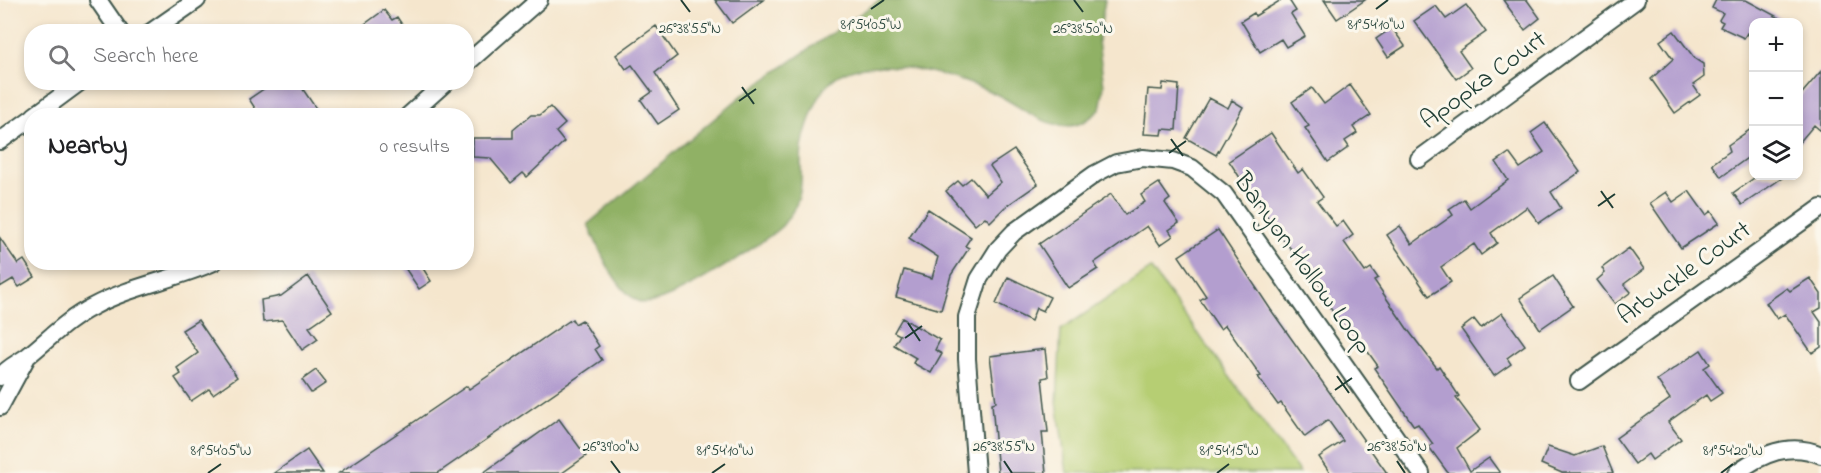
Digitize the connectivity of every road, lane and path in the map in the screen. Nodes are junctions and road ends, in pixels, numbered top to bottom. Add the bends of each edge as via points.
1 (98, 0) edge
2 (197, 0) edge
3 (539, 0) edge
4 (1636, 0) edge
5 (114, 24) edge
6 (162, 24) edge
7 (474, 57) edge
8 (69, 90) edge
9 (437, 90) edge
10 (45, 108) edge
11 (417, 108) edge
12 (24, 124) edge
13 (0, 141) edge
14 (1419, 159) dead end
15 (1821, 208) edge
16 (190, 270) edge
17 (27, 357) junction
18 (0, 377) edge
19 (1579, 381) dead end
20 (0, 407) edge
21 (1821, 455) edge
22 (976, 473) edge
23 (1421, 473) edge
24 (1736, 473) edge

1 - 5 street
2 - 6 street
3 - 7 street
4 - 14 street, Apopka Court
8 - 10 street
9 - 11 street
12 - 13 street
15 - 19 street, Arbuckle Court
16 - 17 street via 93,306
17 - 18 street via 9,366
17 - 20 street
21 - 24 street via 1807,448 1767,453
22 - 23 street, Banyon Hollow Loop via 967,359 968,317 979,279 1014,232 1095,174 1116,163 1143,158 1173,161 1192,168 1224,194

